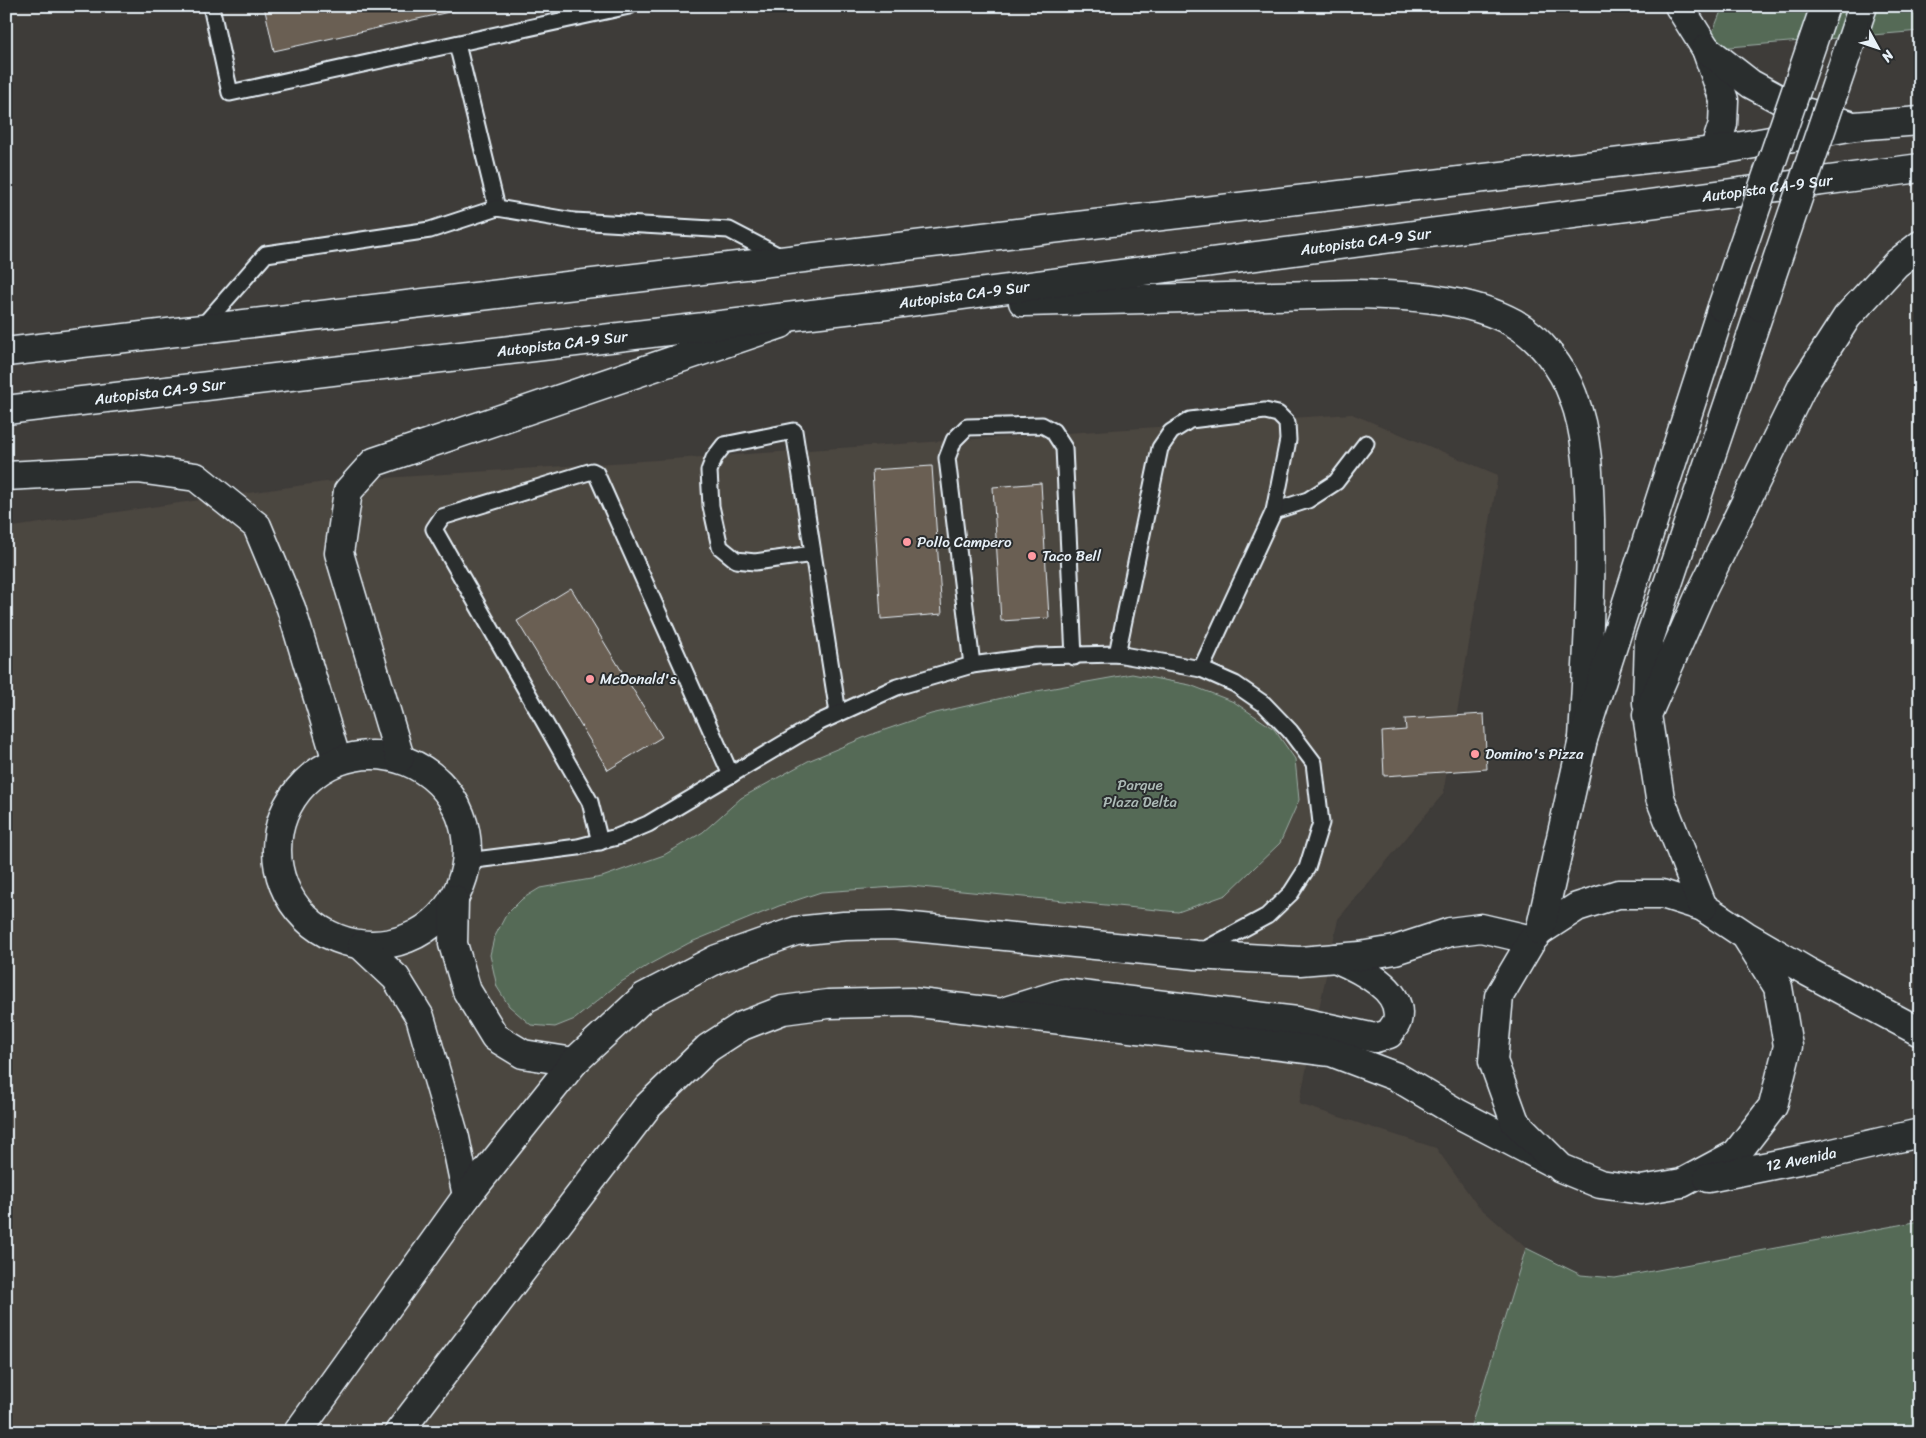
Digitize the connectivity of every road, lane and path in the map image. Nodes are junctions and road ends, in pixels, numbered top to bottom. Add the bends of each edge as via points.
1 (211, 6) edge
2 (629, 6) edge
3 (1679, 6) edge
4 (1825, 6) edge
5 (1864, 6) edge
6 (457, 44) junction
7 (1706, 49) junction
8 (1920, 121) edge
9 (1855, 126) junction
10 (1714, 151) junction
11 (1920, 168) edge
12 (497, 208) junction
13 (1920, 245) edge
14 (786, 260) junction
15 (879, 306) junction
16 (810, 314) junction
17 (200, 329) junction
18 (6, 352) edge
19 (6, 410) edge
20 (1366, 443) dead end
21 (6, 476) edge
22 (1274, 511) junction
23 (813, 554) junction
24 (1117, 654) junction
25 (1074, 657) junction
26 (972, 665) junction
27 (1201, 669) junction
28 (838, 713) junction
29 (1647, 715) junction
30 (1583, 739) junction
31 (400, 758) junction
32 (337, 761) junction
33 (731, 775) junction
34 (600, 842) junction
35 (467, 861) junction
36 (454, 899) junction
37 (1703, 907) junction
38 (1745, 935) junction
39 (1536, 936) junction
40 (362, 946) junction
41 (1196, 955) junction
42 (1335, 958) junction
43 (1000, 1013) junction
44 (1920, 1032) edge
45 (574, 1062) junction
46 (1920, 1133) edge
47 (1561, 1168) junction
48 (1682, 1183) junction
49 (467, 1196) junction
50 (350, 1359) junction
51 (298, 1432) edge
52 (317, 1432) edge
53 (400, 1432) edge

1 - 6 lane via 230,93
2 - 6 lane
3 - 7 main road
4 - 30 main road, bridge via 1725,297
5 - 29 main road, bridge via 1649,640
6 - 12 lane
7 - 9 main road via 1751,84 1801,110
7 - 10 main road via 1724,100 1723,124
8 - 9 main road
9 - 10 main road
10 - 14 main road
11 - 15 main road, Autopista CA-9 Sur
12 - 14 lane via 574,221 729,230
12 - 17 lane via 430,230 266,254
13 - 29 main road via 1896,264 1847,317 1803,385 1698,599
14 - 17 main road
15 - 16 main road, Autopista CA-9 Sur
15 - 30 main road via 1395,294 1487,312 1515,324 1539,343 1554,361 1573,394 1584,436 1592,584
16 - 19 main road, Autopista CA-9 Sur
16 - 31 main road via 374,462 348,491 339,553
17 - 18 main road
20 - 22 lane via 1336,482 1308,500
21 - 32 main road via 138,469 196,477 257,526 291,608
22 - 24 lane via 1288,440 1287,423 1278,414 1265,411 1190,420 1171,432 1160,448
22 - 27 lane
23 - 23 lane via 794,431 724,445 709,471 711,506 720,547 736,560 755,562
23 - 28 lane
24 - 25 lane
24 - 27 lane
25 - 26 lane via 1037,656
25 - 26 lane via 1064,448 1053,431 1042,424 967,427 954,440 947,458
26 - 28 lane via 897,688
27 - 41 lane via 1235,684 1264,704 1290,731 1314,763 1321,823 1306,868 1290,893 1267,916
28 - 33 lane
29 - 37 main road via 1660,798
30 - 39 main road
31 - 32 main road via 368,754
31 - 35 main road via 430,773 452,797 465,828
32 - 40 main road via 306,780 285,810 276,846 278,864 281,882 299,913 328,936
33 - 34 lane via 648,824
33 - 34 lane via 596,473 592,471 442,516 434,529 590,802
34 - 35 lane via 578,848
35 - 36 main road via 463,881
36 - 40 main road via 437,920 415,936 390,944
36 - 45 main road via 453,944 467,991 495,1037 524,1054
37 - 38 main road
37 - 39 main road via 1662,894 1618,894 1576,907
38 - 44 main road
38 - 48 main road via 1778,986 1788,1046 1773,1106 1736,1154
39 - 42 main road via 1481,928 1450,932 1395,950
39 - 47 main road via 1499,996 1493,1061 1515,1122
40 - 49 main road via 396,978 420,1017 455,1138
41 - 42 main road via 1300,961
41 - 45 main road via 893,926 844,926 796,932 717,959 644,997
42 - 43 main road via 1378,981 1397,1004 1397,1021 1389,1034 1375,1038 1297,1021 1064,993
43 - 47 main road, 12 Avenida via 1331,1052 1397,1077
43 - 53 main road, 12 Avenida via 911,1002 828,1004 783,1010 742,1026 708,1048 646,1108
45 - 49 main road
46 - 48 main road, 12 Avenida
47 - 48 main road, 12 Avenida via 1600,1184 1641,1190
49 - 50 main road
50 - 51 main road
50 - 52 main road

